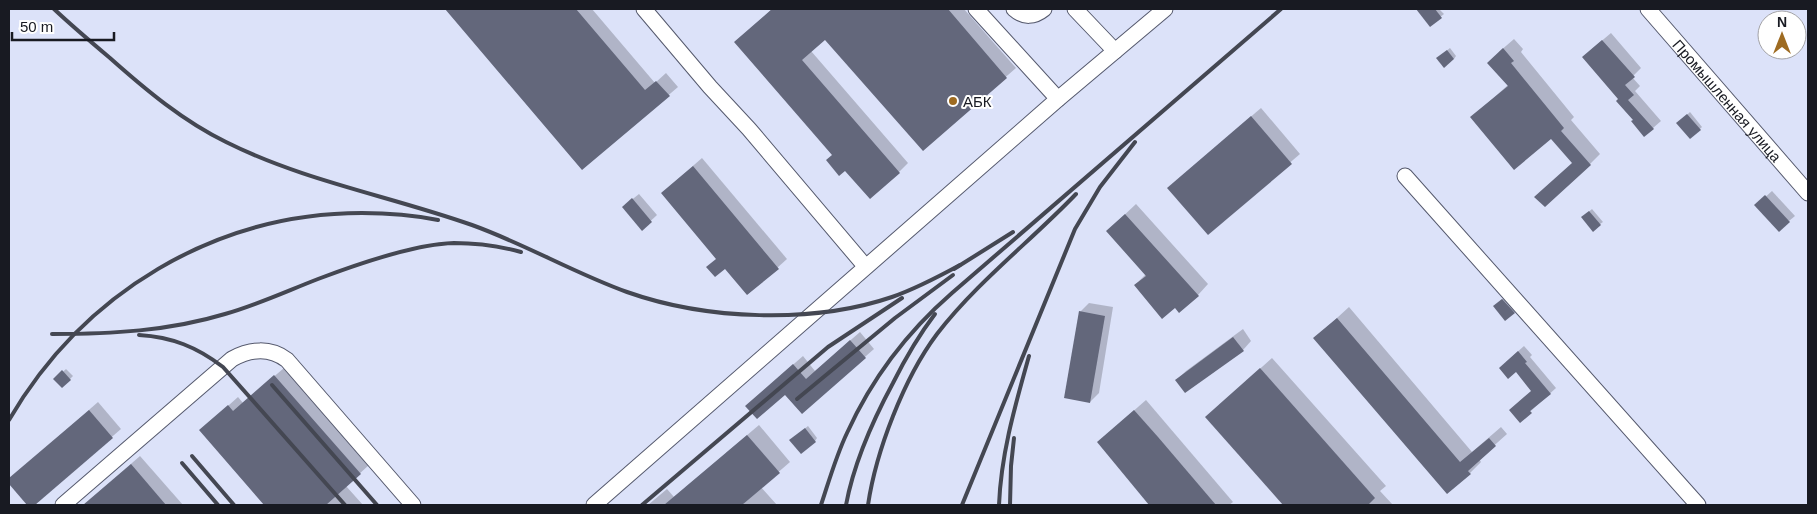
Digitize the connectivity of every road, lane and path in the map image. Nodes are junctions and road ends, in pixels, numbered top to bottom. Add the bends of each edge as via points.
1 (644, 9) edge
2 (976, 9) edge
3 (1014, 9) edge
4 (1044, 9) edge
5 (1076, 9) edge
6 (1164, 9) edge
7 (1648, 9) edge
8 (1115, 51) junction
9 (1058, 99) junction
10 (1405, 176) dead end
11 (1808, 193) edge
12 (865, 266) junction
13 (63, 505) edge
14 (413, 505) edge
15 (594, 505) edge
16 (1698, 505) edge

1 - 12 street
2 - 9 street
3 - 4 street via 1029,16
5 - 8 street
6 - 8 street
7 - 11 street, Промышленная улица
8 - 9 street
9 - 12 street
10 - 16 street
12 - 15 street
13 - 14 street via 232,359 248,352 266,351 287,360

